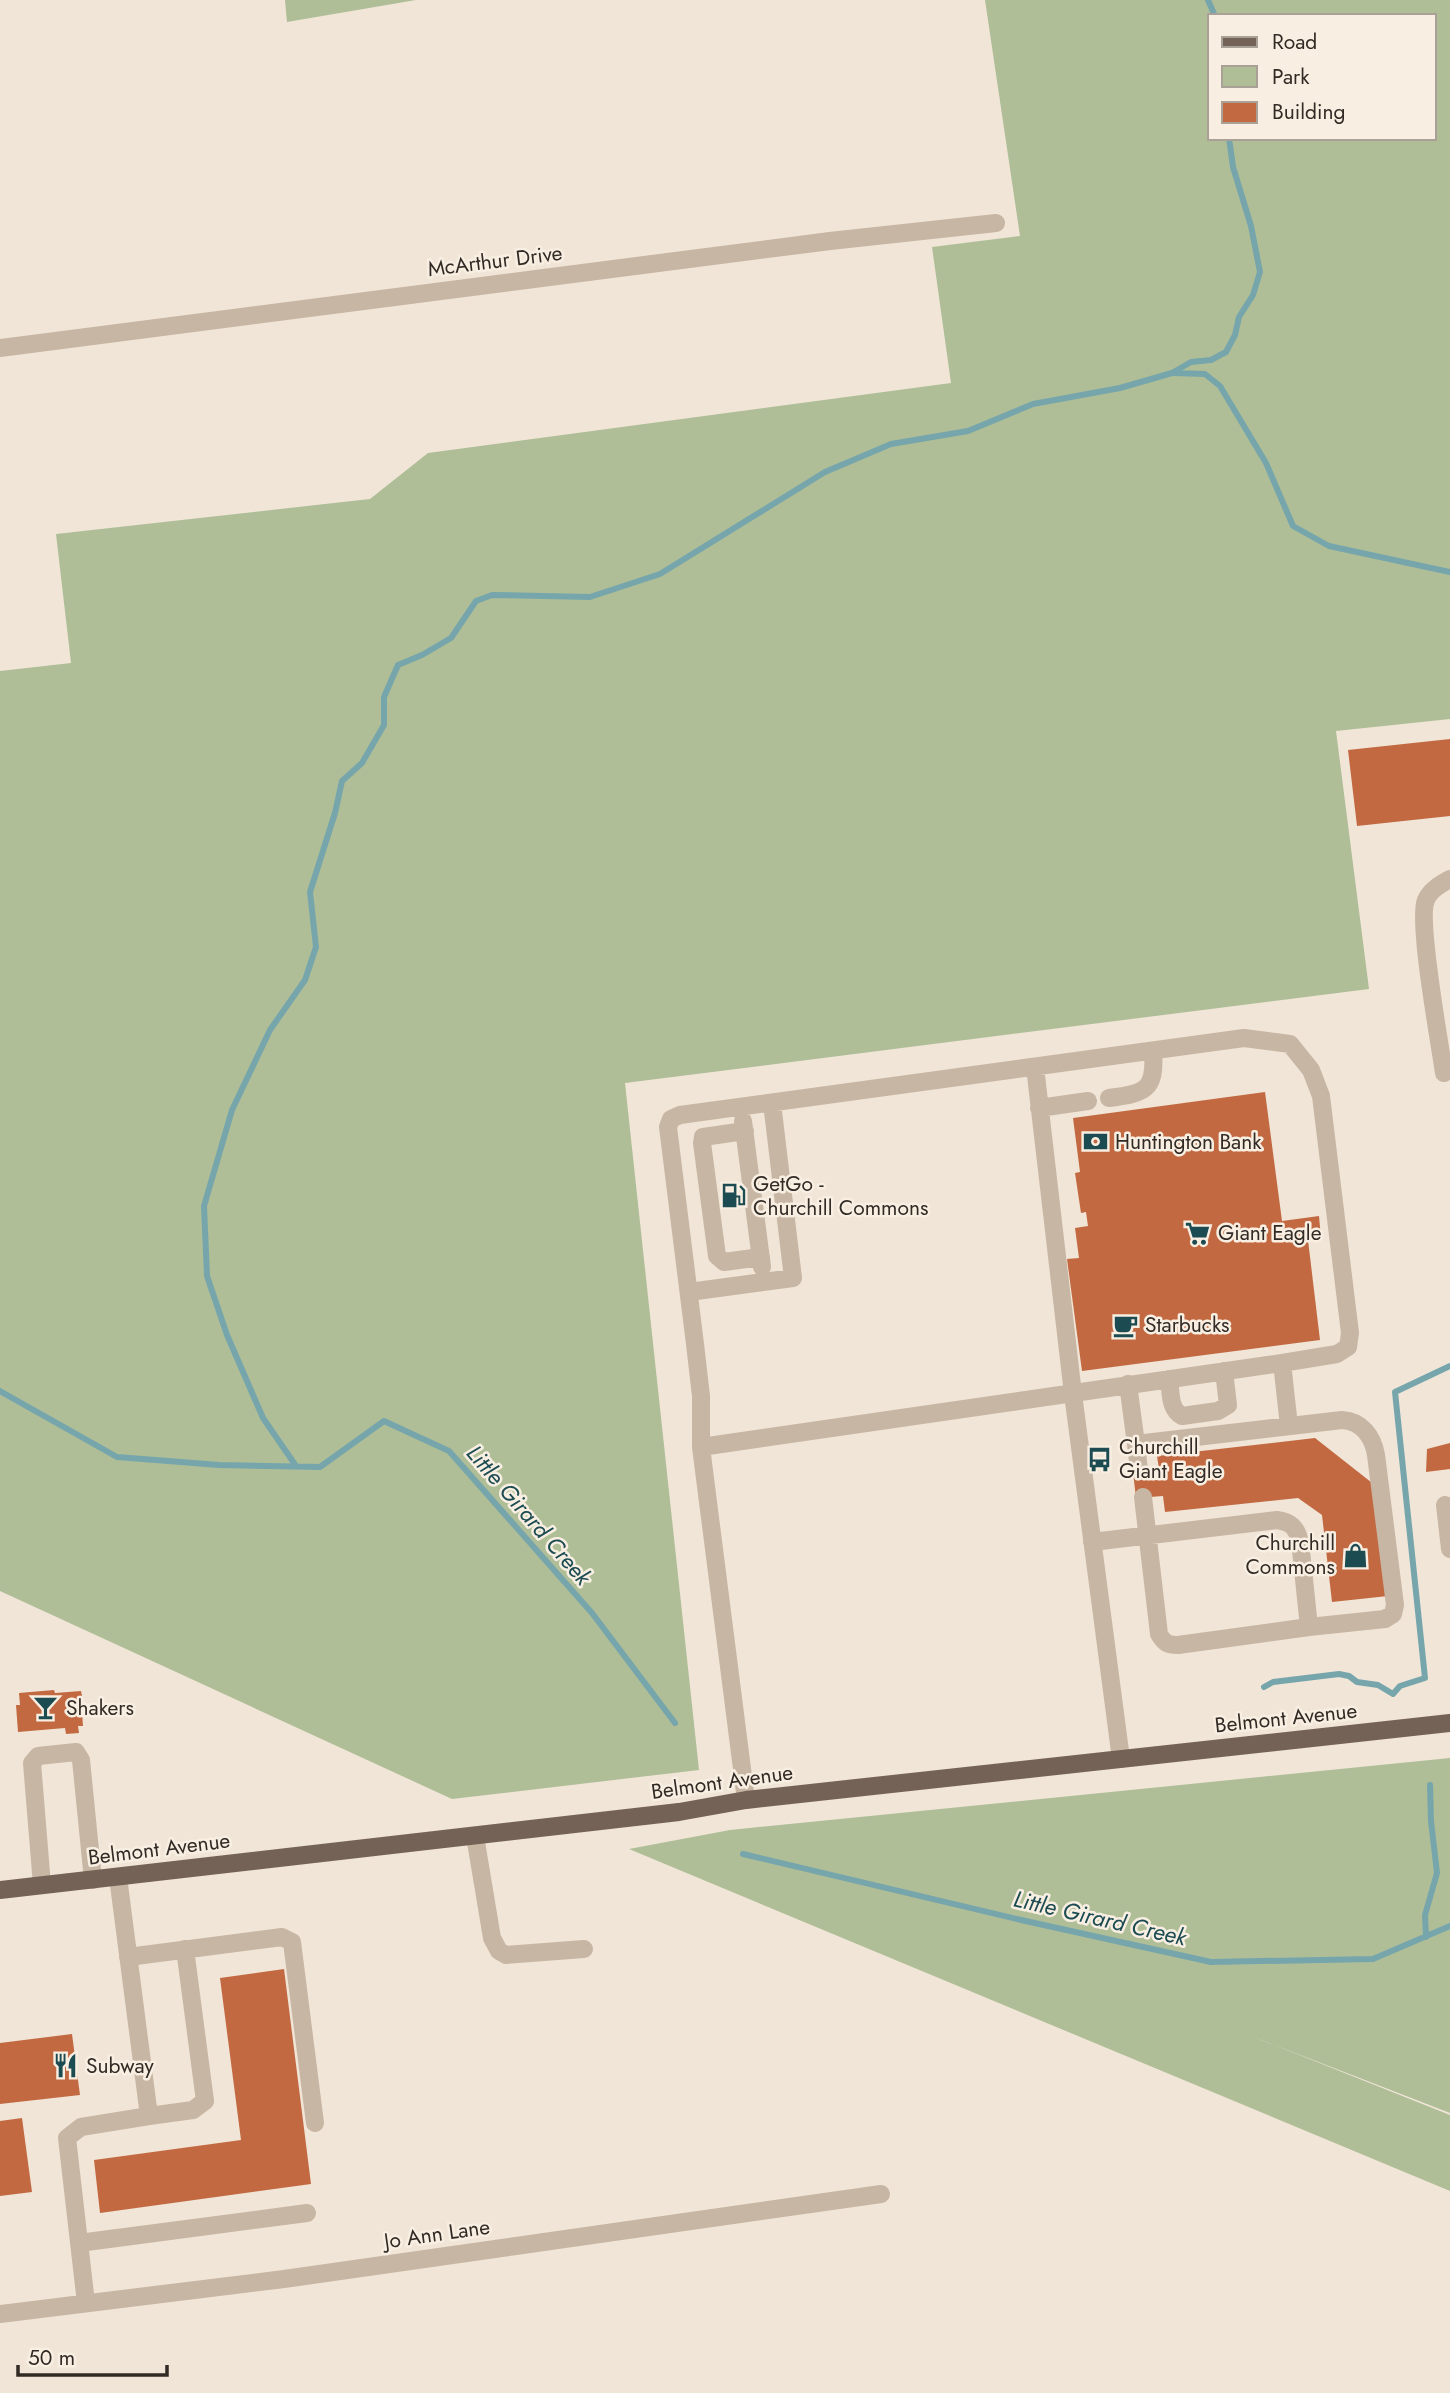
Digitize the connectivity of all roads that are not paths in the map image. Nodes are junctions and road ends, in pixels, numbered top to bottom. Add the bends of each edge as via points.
1 (996, 222) dead end
2 (0, 348) edge
3 (1450, 879) edge
4 (1153, 1051) junction
5 (1035, 1067) junction
6 (1444, 1073) dead end
7 (1109, 1098) dead end
8 (1088, 1101) dead end
9 (772, 1103) junction
10 (742, 1107) junction
11 (1040, 1108) junction
12 (745, 1131) junction
13 (780, 1163) junction
14 (749, 1168) junction
15 (706, 1174) junction
16 (675, 1179) junction
17 (786, 1216) junction
18 (756, 1220) junction
19 (713, 1226) junction
20 (681, 1231) junction
21 (761, 1257) junction
22 (763, 1282) junction
23 (690, 1292) junction
24 (1282, 1363) junction
25 (1224, 1371) junction
26 (1169, 1379) junction
27 (1128, 1384) junction
28 (1073, 1394) junction
29 (1289, 1426) junction
30 (1136, 1444) junction
31 (701, 1447) junction
32 (1139, 1471) dead end
33 (1143, 1497) dead end
34 (1445, 1505) dead end
35 (1147, 1536) junction
36 (1092, 1542) junction
37 (1450, 1549) edge
38 (1309, 1627) junction
39 (1450, 1723) edge
40 (1121, 1759) junction
41 (747, 1800) junction
42 (475, 1836) junction
43 (118, 1877) junction
44 (93, 1880) junction
45 (42, 1885) junction
46 (0, 1890) edge
47 (185, 1949) junction
48 (584, 1949) dead end
49 (128, 1957) junction
50 (149, 2116) junction
51 (315, 2123) dead end
52 (881, 2194) dead end
53 (307, 2213) dead end
54 (79, 2243) junction
55 (86, 2303) junction
56 (0, 2314) edge

1 - 2 street, McArthur Drive
3 - 6 street via 1425,901 1424,928
4 - 5 street
4 - 7 street via 1149,1085 1136,1094
4 - 24 street via 1244,1038 1290,1044 1311,1070 1321,1096 1350,1333 1348,1347 1337,1354
5 - 9 street
5 - 11 street
8 - 11 street
9 - 10 street
9 - 13 street
10 - 12 street
10 - 16 street via 671,1119 668,1127
11 - 28 street
12 - 14 street
12 - 15 street via 703,1138
13 - 14 street
13 - 17 street
14 - 18 street
15 - 16 street
15 - 19 street
16 - 20 street
17 - 18 street
17 - 22 street via 793,1278
18 - 21 street
19 - 20 street
19 - 21 street via 720,1261
20 - 23 street
21 - 22 street
22 - 23 street
23 - 31 street via 701,1396
24 - 25 street
24 - 29 street
25 - 26 street
25 - 26 street via 1227,1405 1218,1411 1177,1414
26 - 27 street
27 - 28 street
27 - 30 street
28 - 31 street
28 - 36 street
29 - 30 street
29 - 38 street via 1350,1420 1369,1435 1376,1455 1395,1605 1393,1614 1385,1619
30 - 32 street
31 - 41 street
33 - 35 street
34 - 37 street
35 - 36 street
35 - 38 street via 1277,1520 1293,1525 1300,1541
35 - 38 street via 1159,1634 1164,1642 1178,1645
36 - 40 street
39 - 40 main road, Belmont Avenue
40 - 41 main road, Belmont Avenue
41 - 42 main road, Belmont Avenue
42 - 43 main road, Belmont Avenue
42 - 48 street via 492,1938 499,1951 506,1955
43 - 44 main road, Belmont Avenue
43 - 49 street
44 - 45 main road, Belmont Avenue
44 - 45 street via 81,1760 76,1752 38,1756 32,1763
45 - 46 main road, Belmont Avenue
47 - 49 street
47 - 50 street via 205,2101 193,2110
47 - 51 street via 282,1937 292,1942
49 - 50 street
50 - 54 street via 81,2127 67,2138
52 - 55 street, Jo Ann Lane
53 - 54 street
54 - 55 street
55 - 56 street, Jo Ann Lane

